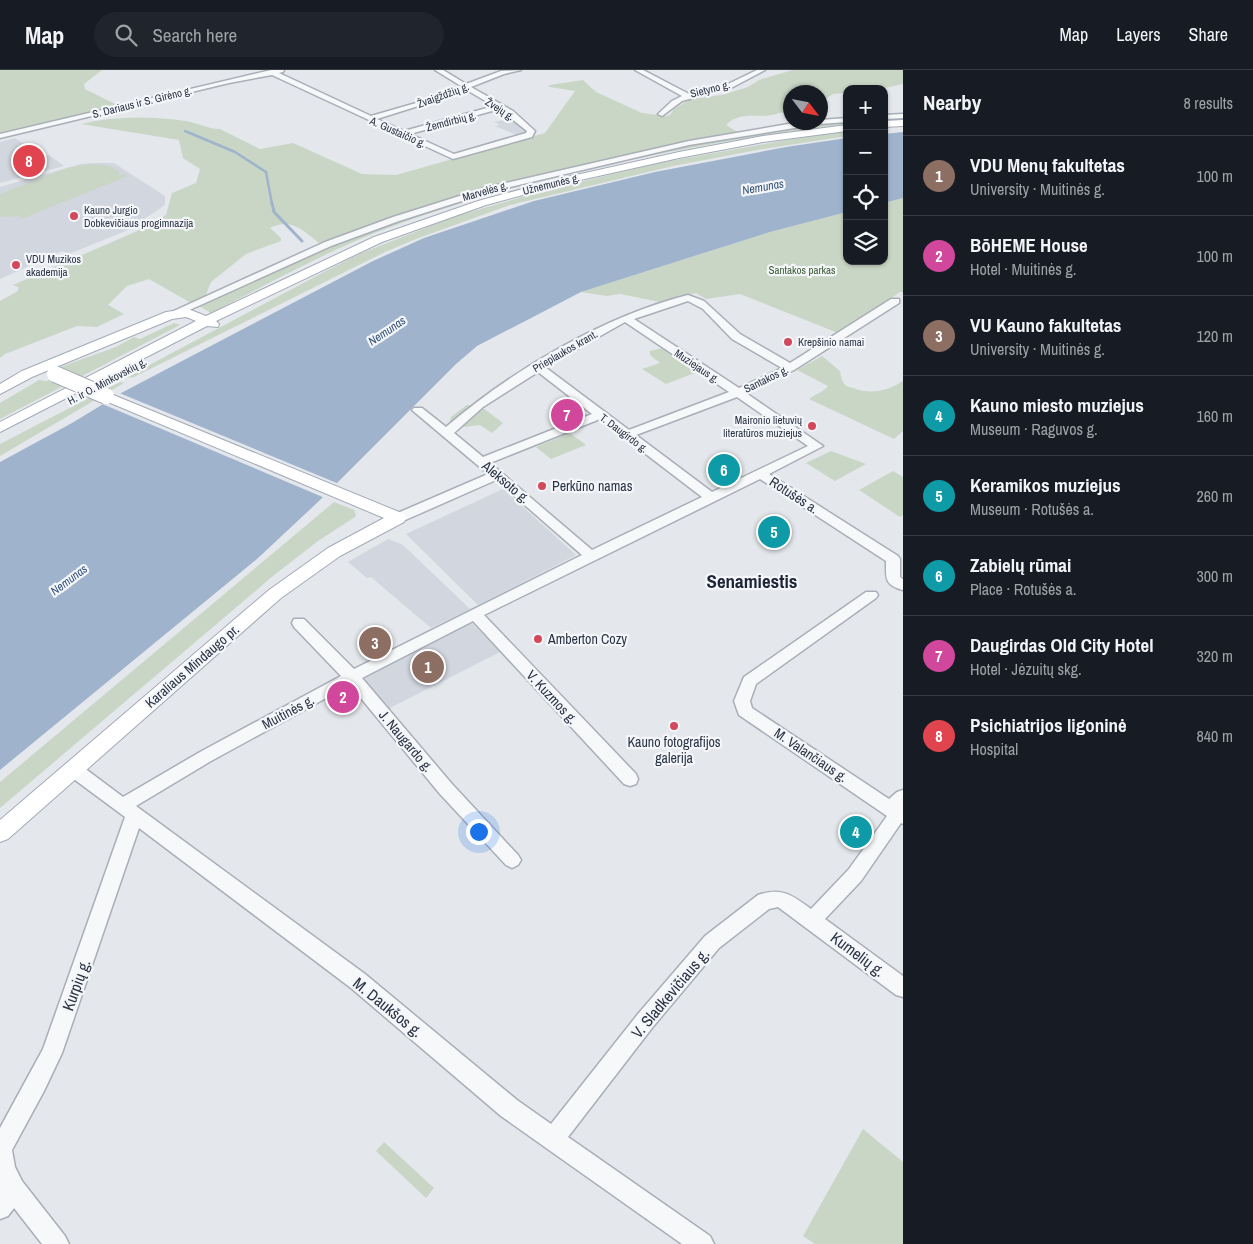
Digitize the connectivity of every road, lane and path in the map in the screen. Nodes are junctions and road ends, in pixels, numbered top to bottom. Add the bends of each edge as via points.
1 (286, 70) edge
2 (438, 70) edge
3 (518, 70) edge
4 (638, 70) edge
5 (762, 70) edge
6 (258, 72) edge
7 (271, 72) junction
8 (465, 88) junction
9 (686, 95) junction
10 (499, 107) junction
11 (662, 114) dead end
12 (903, 116) edge
13 (888, 117) edge
14 (369, 119) junction
15 (843, 120) edge
16 (828, 121) edge
17 (903, 123) edge
18 (888, 124) edge
19 (783, 128) edge
20 (843, 129) edge
21 (402, 134) junction
22 (529, 135) joint
23 (0, 136) edge
24 (895, 301) dead end
25 (188, 313) junction
26 (170, 315) junction
27 (626, 318) junction
28 (210, 323) junction
29 (184, 332) junction
30 (538, 367) junction
31 (40, 368) junction
32 (790, 368) junction
33 (0, 390) edge
34 (738, 393) junction
35 (418, 410) dead end
36 (600, 415) junction
37 (0, 428) edge
38 (446, 434) junction
39 (626, 435) junction
40 (0, 437) edge
41 (482, 462) junction
42 (761, 474) junction
43 (497, 475) junction
44 (712, 498) junction
45 (398, 518) junction
46 (591, 556) junction
47 (898, 582) edge
48 (870, 596) dead end
49 (475, 614) junction
50 (299, 623) dead end
51 (352, 677) junction
52 (73, 769) junction
53 (630, 779) dead end
54 (903, 796) edge
55 (127, 811) junction
56 (897, 813) edge
57 (0, 833) edge
58 (512, 860) dead end
59 (812, 920) junction
60 (903, 988) edge
61 (553, 1139) junction
62 (0, 1146) edge
63 (14, 1189) junction
64 (0, 1208) edge
65 (57, 1244) edge
66 (702, 1244) edge

1 - 7 street, S. Dariaus ir S. Girėno g.
2 - 8 street, Žvejų g.
3 - 8 street, Žvaigždžių g. via 498,74
4 - 9 street
5 - 9 street, Sietyno g. via 726,87
6 - 7 street, S. Dariaus ir S. Girėno g.
6 - 23 street, S. Dariaus ir S. Girėno g.
7 - 14 street, A. Gustaičio g.
8 - 10 street, Žvejų g.
8 - 14 street, Žvaigždžių g.
9 - 11 street, Sietyno g.
10 - 21 street, Žemdirbių g.
10 - 22 street, Žvejų g. via 531,131
12 - 13 street
14 - 21 street, A. Gustaičio g.
15 - 16 street, Marvelės g.
17 - 18 main road
19 - 26 street, Marvelės g. via 690,143 490,189 328,244
20 - 28 main road, Užnemunės g. via 696,152 502,196 426,220 369,243 237,305
21 - 22 street, A. Gustaičio g. via 453,157
24 - 32 street, Santakos g.
25 - 26 main road
25 - 28 main road
25 - 29 main road via 191,322
26 - 31 main road
27 - 30 street, Prieplaukos krant.
27 - 32 street, Prieplaukos krant. via 688,298 698,300 730,332
27 - 34 street, Muziejaus g.
28 - 29 main road, H. ir O. Minkovskių g.
28 - 40 main road, H. ir O. Minkovskių g.
29 - 37 main road, H. ir O. Minkovskių g.
30 - 36 street, T. Daugirdo g.
30 - 38 street, Prieplaukos krant. via 480,405
31 - 33 main road
31 - 45 main road, bridge
32 - 34 street, Santakos g.
34 - 39 street, Santakos g.
34 - 42 street, Muziejaus g. via 817,446
35 - 38 street, Aleksoto g.
36 - 39 street, T. Daugirdo g.
36 - 41 street
38 - 41 street, Aleksoto g.
39 - 44 street, T. Daugirdo g.
41 - 43 street, Aleksoto g.
42 - 44 street, Rotušės a.
42 - 47 street, Rotušės a. via 893,559
43 - 45 street, Karaliaus Mindaugo pr.
43 - 46 street, Aleksoto g.
44 - 46 street, Rotušės a.
45 - 52 main road, Karaliaus Mindaugo pr. via 367,532 309,567
46 - 49 street, Muitinės g.
48 - 56 street, M. Valančiaus g. via 748,681 742,701 745,711
49 - 51 street, Muitinės g.
49 - 53 street, V. Kuzmos g.
50 - 51 street, J. Naugardo g.
51 - 55 street, Muitinės g. via 256,729
51 - 58 street, J. Naugardo g. via 446,789
52 - 55 street, M. Daukšos g.
52 - 57 main road, Karaliaus Mindaugo pr.
54 - 56 street
55 - 61 street, M. Daukšos g. via 358,982 509,1108
55 - 62 street, Kurpių g. via 52,1053
56 - 59 street via 855,876
59 - 60 street, Kumelių g.
59 - 61 street, V. Sladkevičiaus g. via 780,899 773,898 728,928 712,942 645,1021
61 - 66 street, M. Daukšos g.
62 - 63 street via 4,1169
63 - 64 street
63 - 65 street

